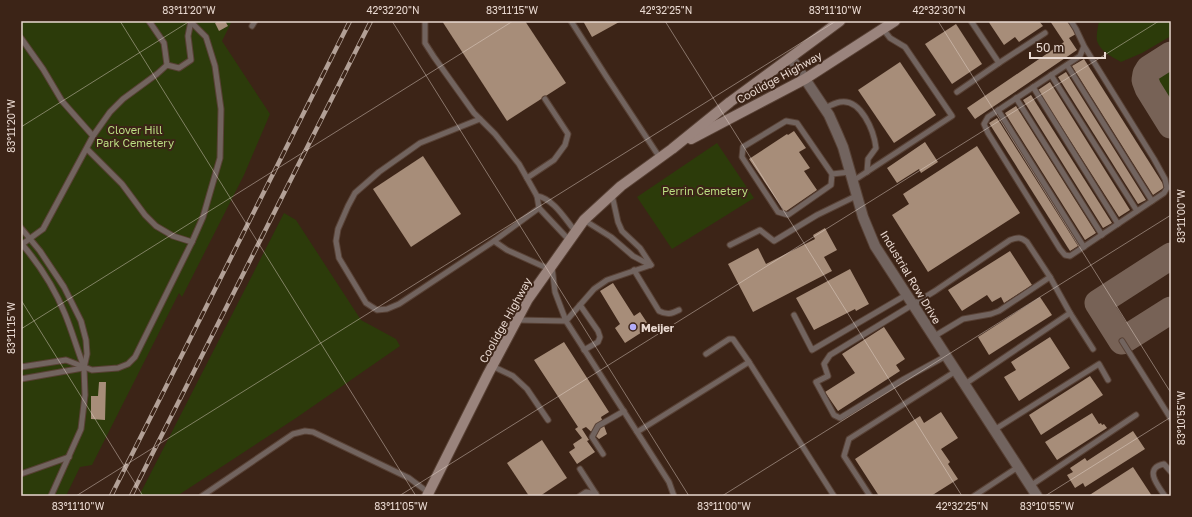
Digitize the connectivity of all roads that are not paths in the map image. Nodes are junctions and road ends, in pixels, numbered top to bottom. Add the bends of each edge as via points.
1 (149, 21) edge
2 (425, 21) edge
3 (571, 21) edge
4 (840, 21) edge
5 (895, 21) edge
6 (971, 21) edge
7 (1071, 21) edge
8 (191, 22) edge
9 (883, 29) junction
10 (1045, 33) dead end
11 (21, 38) edge
12 (1084, 46) junction
13 (791, 58) junction
14 (1000, 63) junction
15 (167, 65) junction
16 (1067, 65) junction
17 (1051, 75) junction
18 (805, 79) junction
19 (1032, 87) junction
20 (957, 92) dead end
21 (1016, 98) junction
22 (545, 99) dead end
23 (825, 108) junction
24 (998, 110) junction
25 (480, 119) junction
26 (93, 136) junction
27 (87, 149) junction
28 (672, 149) junction
29 (660, 158) junction
30 (867, 172) junction
31 (832, 174) junction
32 (852, 176) junction
33 (527, 178) junction
34 (612, 193) junction
35 (537, 196) junction
36 (856, 196) junction
37 (1152, 201) junction
38 (539, 208) junction
39 (1137, 211) junction
40 (584, 220) junction
41 (1118, 224) junction
42 (21, 228) edge
43 (575, 231) junction
44 (1102, 235) junction
45 (30, 239) junction
46 (569, 240) junction
47 (494, 241) junction
48 (192, 242) junction
49 (21, 244) edge
50 (730, 245) dead end
51 (1084, 247) junction
52 (651, 265) junction
53 (550, 267) junction
54 (634, 270) junction
55 (1050, 277) junction
56 (906, 295) junction
57 (912, 304) junction
58 (580, 305) junction
59 (679, 310) dead end
60 (1070, 313) junction
61 (794, 315) dead end
62 (517, 320) junction
63 (566, 321) junction
64 (933, 337) junction
65 (1122, 341) dead end
66 (1093, 349) dead end
67 (584, 350) junction
68 (706, 354) dead end
69 (946, 356) junction
70 (749, 362) junction
71 (492, 366) junction
72 (21, 367) edge
73 (84, 368) junction
74 (956, 371) junction
75 (21, 378) edge
76 (1108, 380) dead end
77 (965, 384) junction
78 (624, 411) junction
79 (1136, 415) dead end
80 (1171, 419) edge
81 (548, 420) dead end
82 (994, 430) junction
83 (637, 432) junction
84 (603, 454) dead end
85 (70, 457) junction
86 (1018, 467) junction
87 (580, 469) dead end
88 (1171, 472) edge
89 (21, 474) edge
90 (1030, 486) junction
91 (429, 495) edge
92 (51, 496) edge
93 (202, 496) edge
94 (580, 496) edge
95 (674, 496) edge
96 (834, 496) edge
97 (870, 496) edge
98 (974, 496) edge
99 (1037, 496) edge
100 (1165, 496) edge

1 - 15 lane via 164,43
2 - 25 lane via 426,43 453,85
3 - 29 lane
4 - 13 main road, Coolidge Highway
5 - 9 main road, Coolidge Highway
6 - 14 lane
7 - 12 lane
8 - 15 lane via 188,36 191,60 179,68
8 - 48 lane via 206,37 215,66 221,109 220,158 203,217
9 - 18 main road, Coolidge Highway
9 - 30 lane via 890,38 905,48 952,116
10 - 14 lane
11 - 26 lane via 62,101
12 - 16 lane via 1080,56
12 - 37 lane via 1165,178 1167,188
13 - 18 street, Industrial Row Drive
13 - 28 main road, Coolidge Highway via 730,102
14 - 20 lane
15 - 26 lane via 110,112
16 - 17 lane
16 - 37 lane
17 - 19 lane
17 - 39 lane
18 - 23 street, Industrial Row Drive
18 - 28 main road, Coolidge Highway
19 - 21 lane
19 - 41 lane
21 - 24 lane
21 - 44 lane
22 - 33 lane via 568,134 565,145 554,160
23 - 30 lane via 840,102 851,103 863,115 875,139 876,148 868,159
23 - 32 street, Industrial Row Drive
24 - 51 lane
24 - 51 lane via 988,117 984,124 988,133 1060,249 1065,255 1070,256
25 - 33 lane via 505,146
25 - 47 lane via 420,143 379,172 355,193 338,229 336,241 339,258 366,303 376,310 387,310 399,304
26 - 27 lane
27 - 45 lane via 49,221
27 - 48 lane via 122,184 156,226 173,236
28 - 29 main road, Coolidge Highway
29 - 34 main road, Coolidge Highway
30 - 32 lane
31 - 31 lane via 798,123 786,121 743,147 742,157 778,212 788,215 831,185
31 - 32 lane
32 - 36 street, Industrial Row Drive
33 - 35 lane
34 - 40 main road, Coolidge Highway
34 - 52 lane via 622,231 640,248
35 - 38 lane
35 - 43 lane via 544,197 552,204
36 - 50 lane via 817,215 774,241 760,230
36 - 56 street, Industrial Row Drive via 875,246
37 - 39 lane
38 - 46 lane
38 - 47 lane
39 - 41 lane
40 - 43 main road, Coolidge Highway
40 - 52 lane via 608,235 633,256
41 - 44 lane
42 - 45 lane
43 - 46 main road, Coolidge Highway
44 - 51 lane
45 - 49 lane
45 - 73 lane via 53,269 81,321 87,354
46 - 53 main road, Coolidge Highway
47 - 53 lane via 507,250
48 - 73 lane via 135,357 128,364 118,368
49 - 73 lane via 60,302
52 - 54 lane
53 - 62 main road, Coolidge Highway
53 - 63 lane via 555,292
54 - 58 lane via 607,280 594,289
54 - 59 lane via 659,311 671,314
55 - 57 lane via 1028,242 1018,238 1007,242
55 - 60 lane
55 - 64 lane via 999,311 963,319
56 - 57 street, Industrial Row Drive
56 - 61 lane via 812,350
57 - 64 street, Industrial Row Drive
57 - 69 lane via 830,355 824,364 828,376 816,382 834,415 840,418
58 - 63 lane
58 - 67 lane via 600,337 598,342
60 - 66 lane
60 - 77 lane
62 - 63 lane
62 - 71 main road, Coolidge Highway
63 - 67 lane
64 - 69 street, Industrial Row Drive
65 - 80 lane
67 - 78 lane
68 - 70 lane via 733,339
69 - 74 street, Industrial Row Drive
70 - 83 lane
70 - 96 lane
71 - 81 lane via 513,376 527,388
71 - 91 main road, Coolidge Highway
72 - 73 lane via 66,360
73 - 75 lane
73 - 85 lane via 85,395 81,429
74 - 77 street, Industrial Row Drive
74 - 97 lane via 849,439 844,456
76 - 82 lane via 1099,364
77 - 82 street, Industrial Row Drive
78 - 83 lane
78 - 84 lane via 598,426 592,436
79 - 90 lane
82 - 86 street, Industrial Row Drive
83 - 95 lane via 669,482
85 - 89 lane
85 - 92 lane
86 - 90 street, Industrial Row Drive
86 - 98 lane
87 - 94 lane via 596,494 586,492
88 - 100 lane via 1164,464 1155,468 1153,473
90 - 99 street, Industrial Row Drive
91 - 93 lane via 408,478 313,432 304,432 293,434

